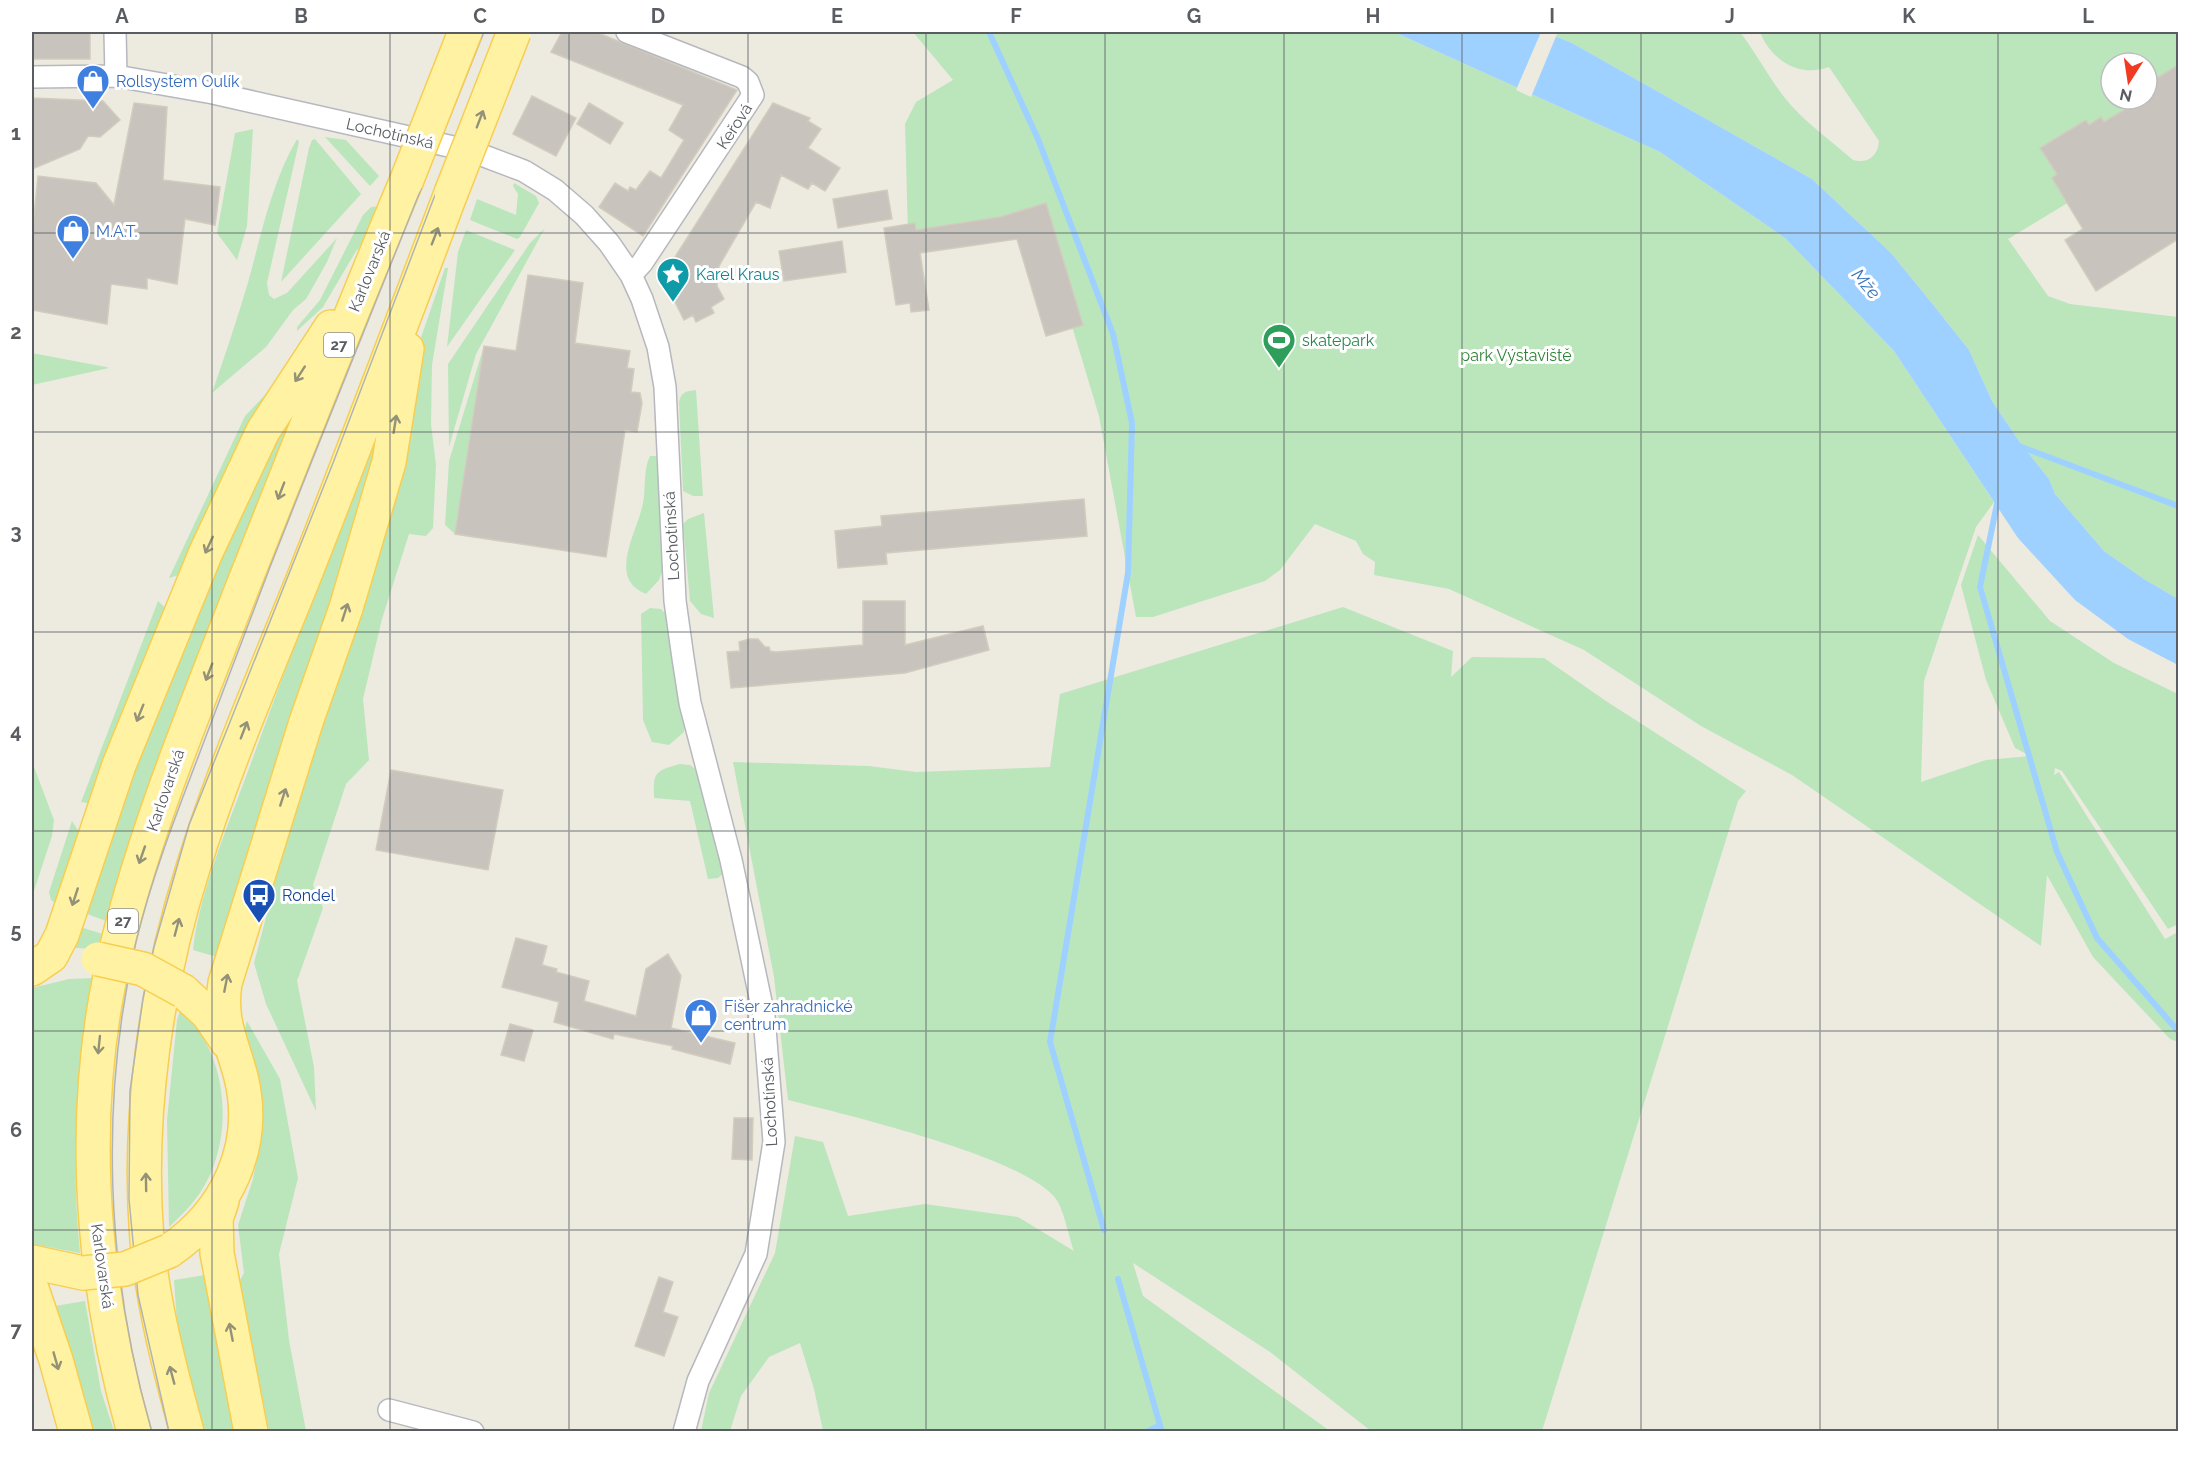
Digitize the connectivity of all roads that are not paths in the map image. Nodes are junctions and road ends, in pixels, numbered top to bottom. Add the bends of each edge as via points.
1 (115, 32) edge
2 (465, 32) edge
3 (514, 32) edge
4 (627, 32) edge
5 (116, 76) junction
6 (32, 77) edge
7 (376, 253) junction
8 (631, 275) junction
9 (418, 279) junction
10 (32, 969) edge
11 (236, 1060) junction
12 (224, 1197) junction
13 (32, 1263) edge
14 (32, 1289) edge
15 (389, 1410) dead end
16 (76, 1431) edge
17 (134, 1431) edge
18 (187, 1431) edge
19 (251, 1431) edge
20 (473, 1431) edge
21 (684, 1431) edge

1 - 5 street
2 - 7 main road, Karlovarská / 27, bridge
9 -> 3 main road, bridge
4 - 8 street, Keřová via 742,77 753,95
5 - 6 street, Lochotínská
5 - 8 street, Lochotínská via 213,93 471,151 500,161 555,190 584,215
7 -> 10 main road via 263,432 206,552 119,765 63,935 51,956
7 -> 17 main road, Karlovarská / 27 via 179,751 139,864 118,940 102,1019 94,1090 93,1174 98,1247 120,1381
8 - 21 street, Lochotínská via 658,347 682,658 764,1016 774,1142 756,1254 698,1381
11 -> 9 main road via 223,1015 225,983 389,462
18 -> 9 main road via 169,1366 147,1242 148,1108 155,1034 171,949 193,867 230,766
10 - 11 main road, bridge via 57,962 98,959 143,969 183,991 216,1023
11 - 12 main road via 246,1103 245,1134 238,1165
12 - 13 main road, bridge via 201,1227 169,1251 125,1269 83,1273
19 -> 12 main road via 217,1253 216,1219
14 -> 16 main road
15 - 20 street

